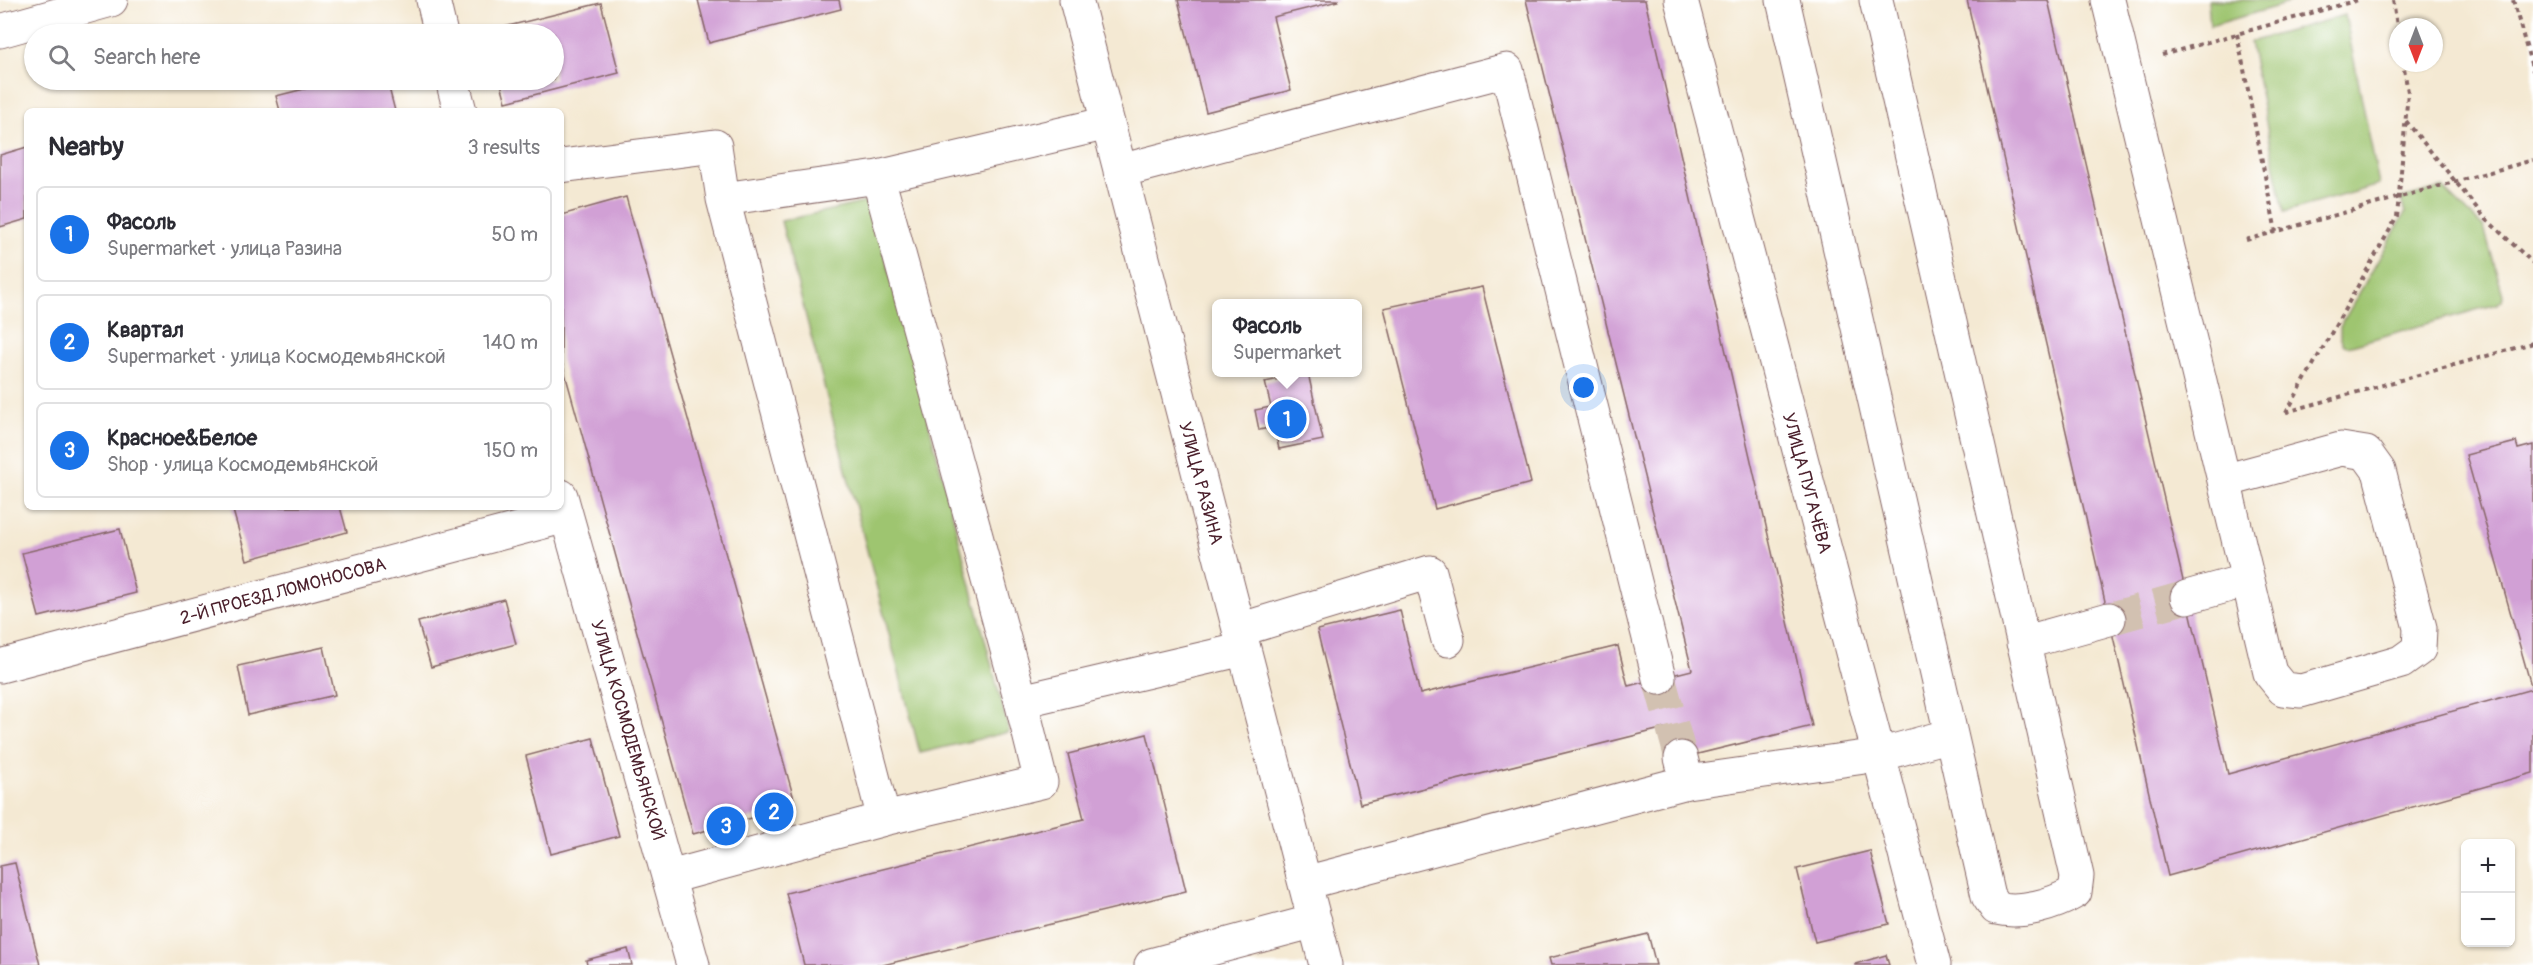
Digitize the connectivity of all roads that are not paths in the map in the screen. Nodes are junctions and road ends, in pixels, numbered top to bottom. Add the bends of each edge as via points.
1 (111, 0) edge
2 (433, 0) edge
3 (1076, 0) edge
4 (1681, 0) edge
5 (1783, 0) edge
6 (1876, 0) edge
7 (2108, 0) edge
8 (24, 24) edge
9 (25, 24) edge
10 (439, 24) edge
11 (0, 31) edge
12 (455, 90) edge
13 (459, 108) edge
14 (1108, 123) junction
15 (564, 166) edge
16 (1120, 171) junction
17 (879, 177) junction
18 (723, 199) junction
19 (2224, 481) junction
20 (564, 506) edge
21 (550, 510) edge
22 (2248, 580) junction
23 (2187, 597) tunnel mouth
24 (2109, 619) tunnel mouth
25 (1242, 639) junction
26 (1448, 640) dead end
27 (2023, 643) junction
28 (0, 666) edge
29 (1659, 678) tunnel mouth
30 (1021, 701) junction
31 (1951, 735) junction
32 (1879, 755) junction
33 (884, 819) junction
34 (670, 877) junction
35 (1305, 883) junction
36 (1315, 921) junction
37 (693, 965) edge
38 (1151, 965) edge
39 (1326, 965) edge
40 (1934, 965) edge

1 - 9 street
2 - 10 street
3 - 14 street, УЛИЦА РАЗИНА
4 - 32 street, УЛИЦА ПУГАЧЁВА
5 - 31 street
6 - 27 street
7 - 19 street
8 - 11 street
12 - 13 street
14 - 16 street, УЛИЦА РАЗИНА
14 - 17 street
15 - 18 street via 715,146
16 - 25 street, УЛИЦА РАЗИНА
16 - 29 street via 1507,70
17 - 18 street
17 - 30 street
18 - 33 street
19 - 22 street
19 - 22 street via 2341,449 2366,453 2379,471 2420,628 2419,649 2401,662 2301,691 2283,688 2271,673
20 - 34 street, УЛИЦА КОСМОДЕМЬЯНСКОЙ
21 - 28 street, 2-Й ПРОЕЗД ЛОМОНОСОВА
22 - 23 street
24 - 27 street
25 - 26 street via 1430,572
25 - 30 street
25 - 35 street, УЛИЦА РАЗИНА
27 - 31 street via 2077,876 2075,892 2061,900 2011,912 1996,908 1988,896
30 - 33 street via 1041,782
31 - 32 street
32 - 35 street via 1684,770
32 - 40 street, УЛИЦА ПУГАЧЁВА
33 - 34 street
34 - 37 street, УЛИЦА КОСМОДЕМЬЯНСКОЙ
35 - 36 street, УЛИЦА РАЗИНА
36 - 38 street
36 - 39 street, УЛИЦА РАЗИНА

